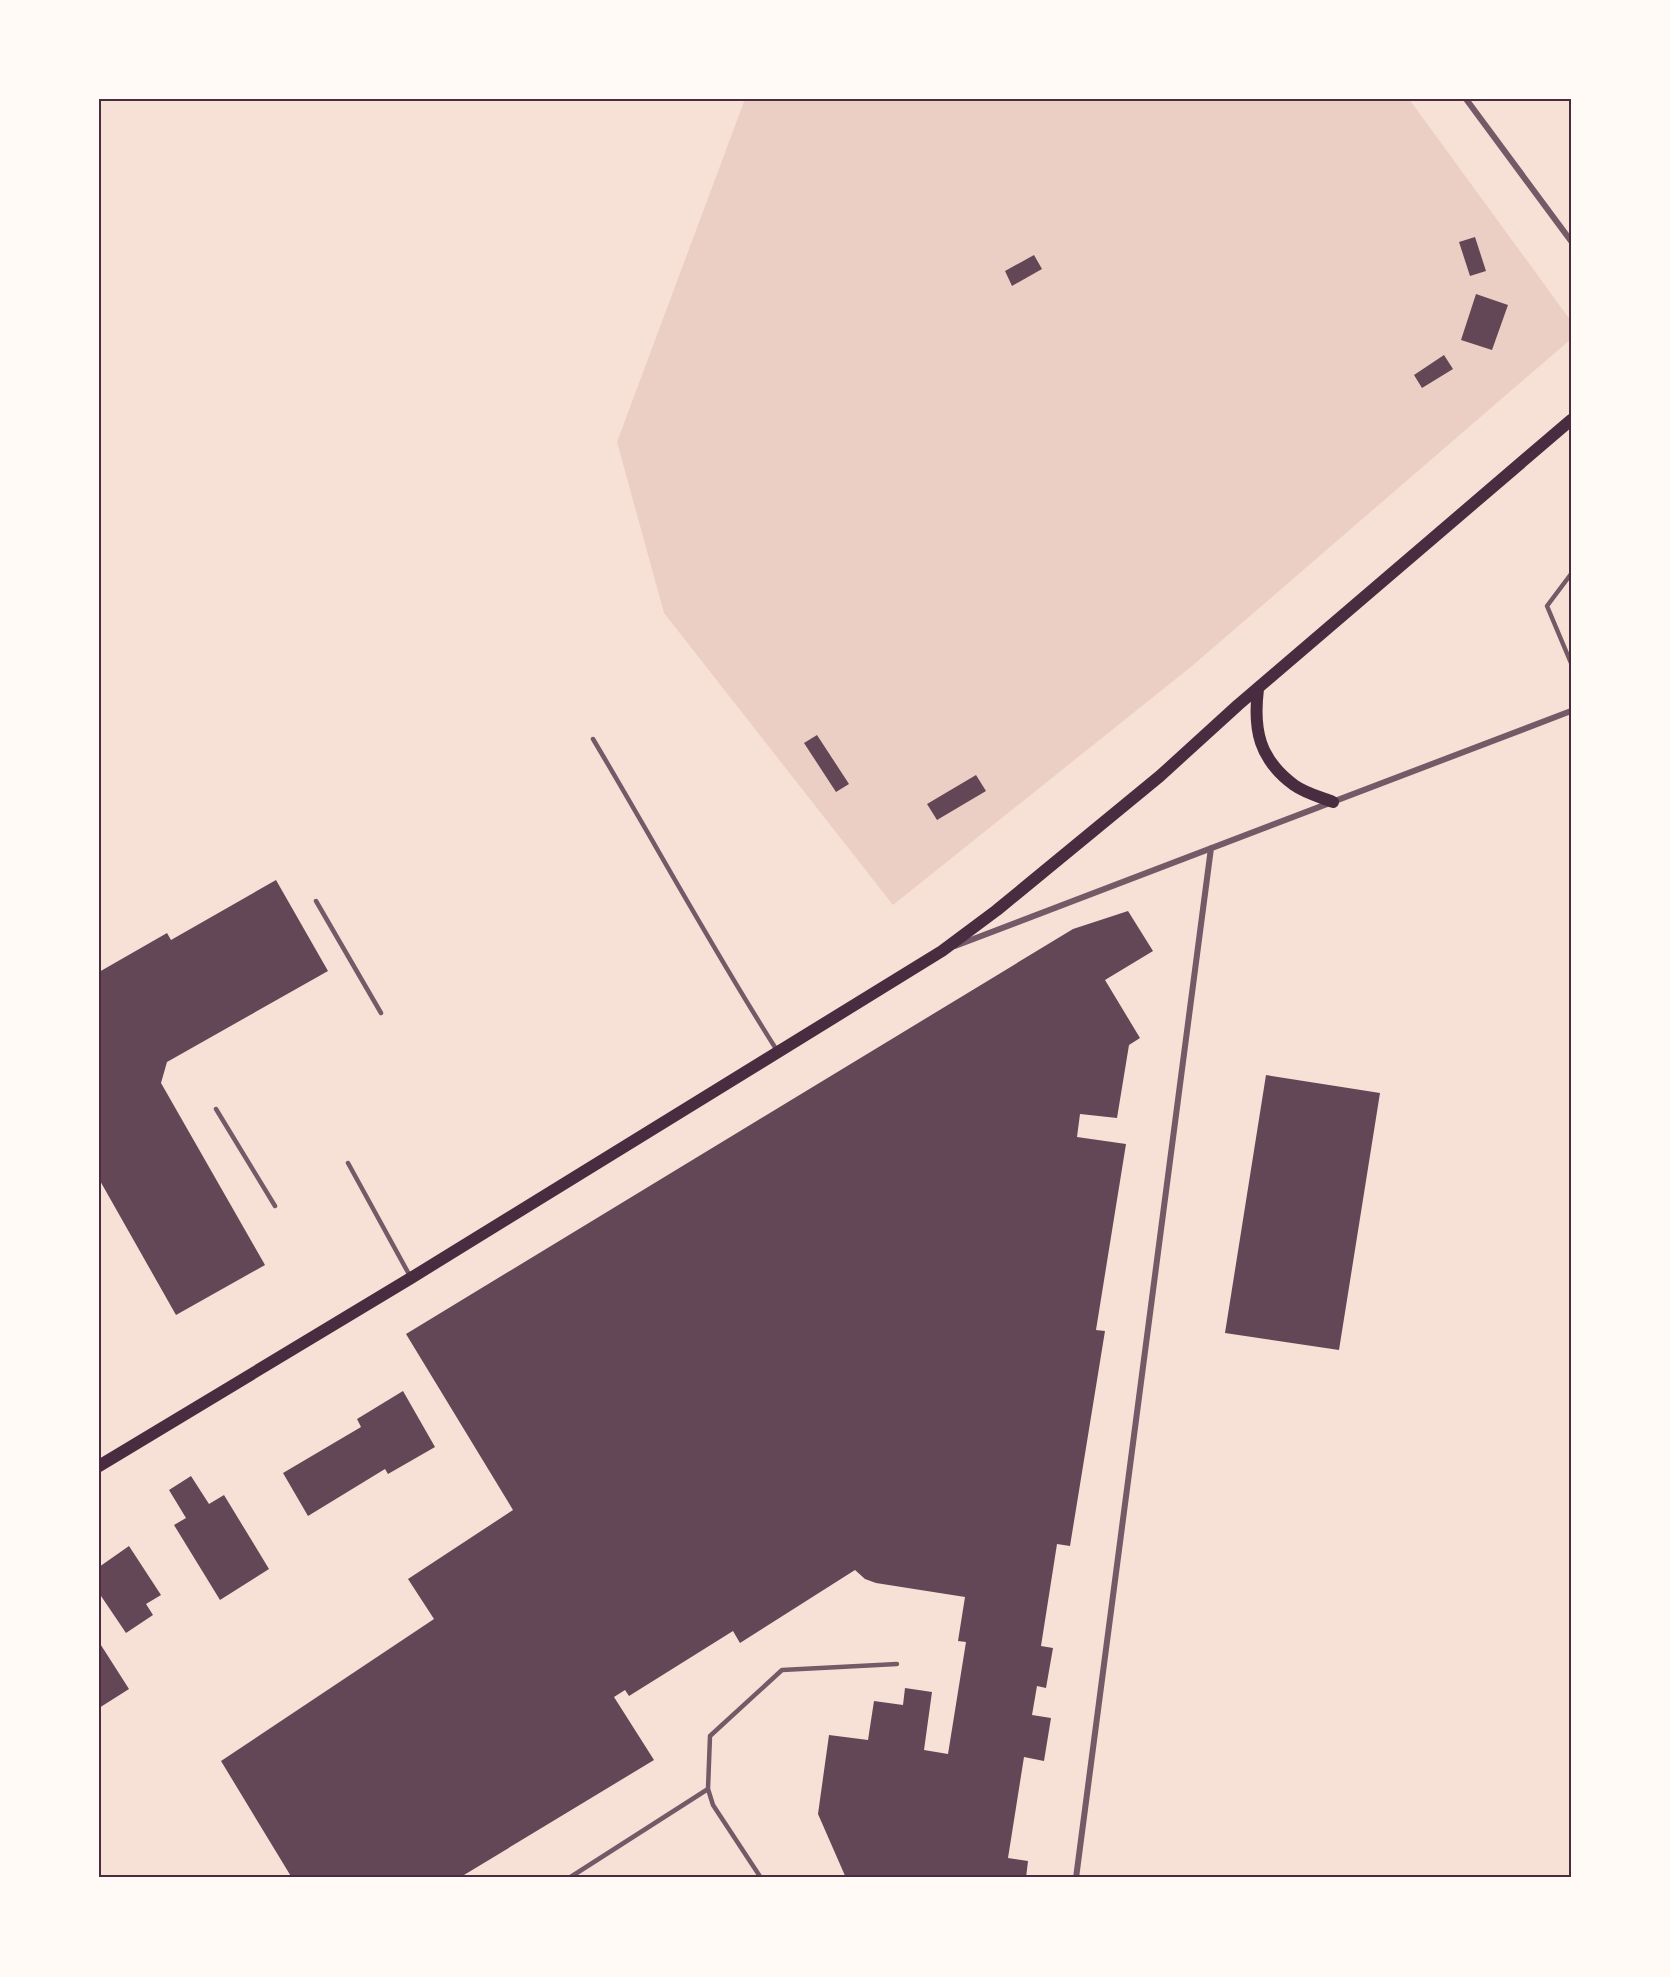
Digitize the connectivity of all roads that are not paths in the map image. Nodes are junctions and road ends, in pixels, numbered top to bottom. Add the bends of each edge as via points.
1 (1466, 99) edge
2 (1571, 241) edge
3 (1571, 420) edge
4 (1571, 574) edge
5 (1571, 663) edge
6 (1258, 689) junction
7 (1571, 711) edge
8 (593, 739) dead end
9 (1333, 802) junction
10 (1211, 848) junction
11 (316, 901) dead end
12 (942, 951) junction
13 (381, 1013) dead end
14 (779, 1053) junction
15 (216, 1109) dead end
16 (348, 1163) dead end
17 (274, 1206) dead end
18 (411, 1278) junction
19 (99, 1466) edge
20 (897, 1664) dead end
21 (708, 1789) junction
22 (569, 1878) edge
23 (761, 1878) edge
24 (1077, 1878) edge

1 - 2 street
3 - 6 main road
4 - 5 lane via 1547,606
6 - 9 main road via 1256,728 1263,750 1294,785
6 - 12 main road via 1160,776
7 - 9 street
8 - 14 lane
9 - 10 street
10 - 12 street
10 - 24 street
11 - 13 lane
12 - 14 main road
14 - 18 main road
15 - 17 lane
16 - 18 lane
18 - 19 main road
20 - 21 lane via 782,1670 710,1736
21 - 22 lane
21 - 23 lane via 713,1805

